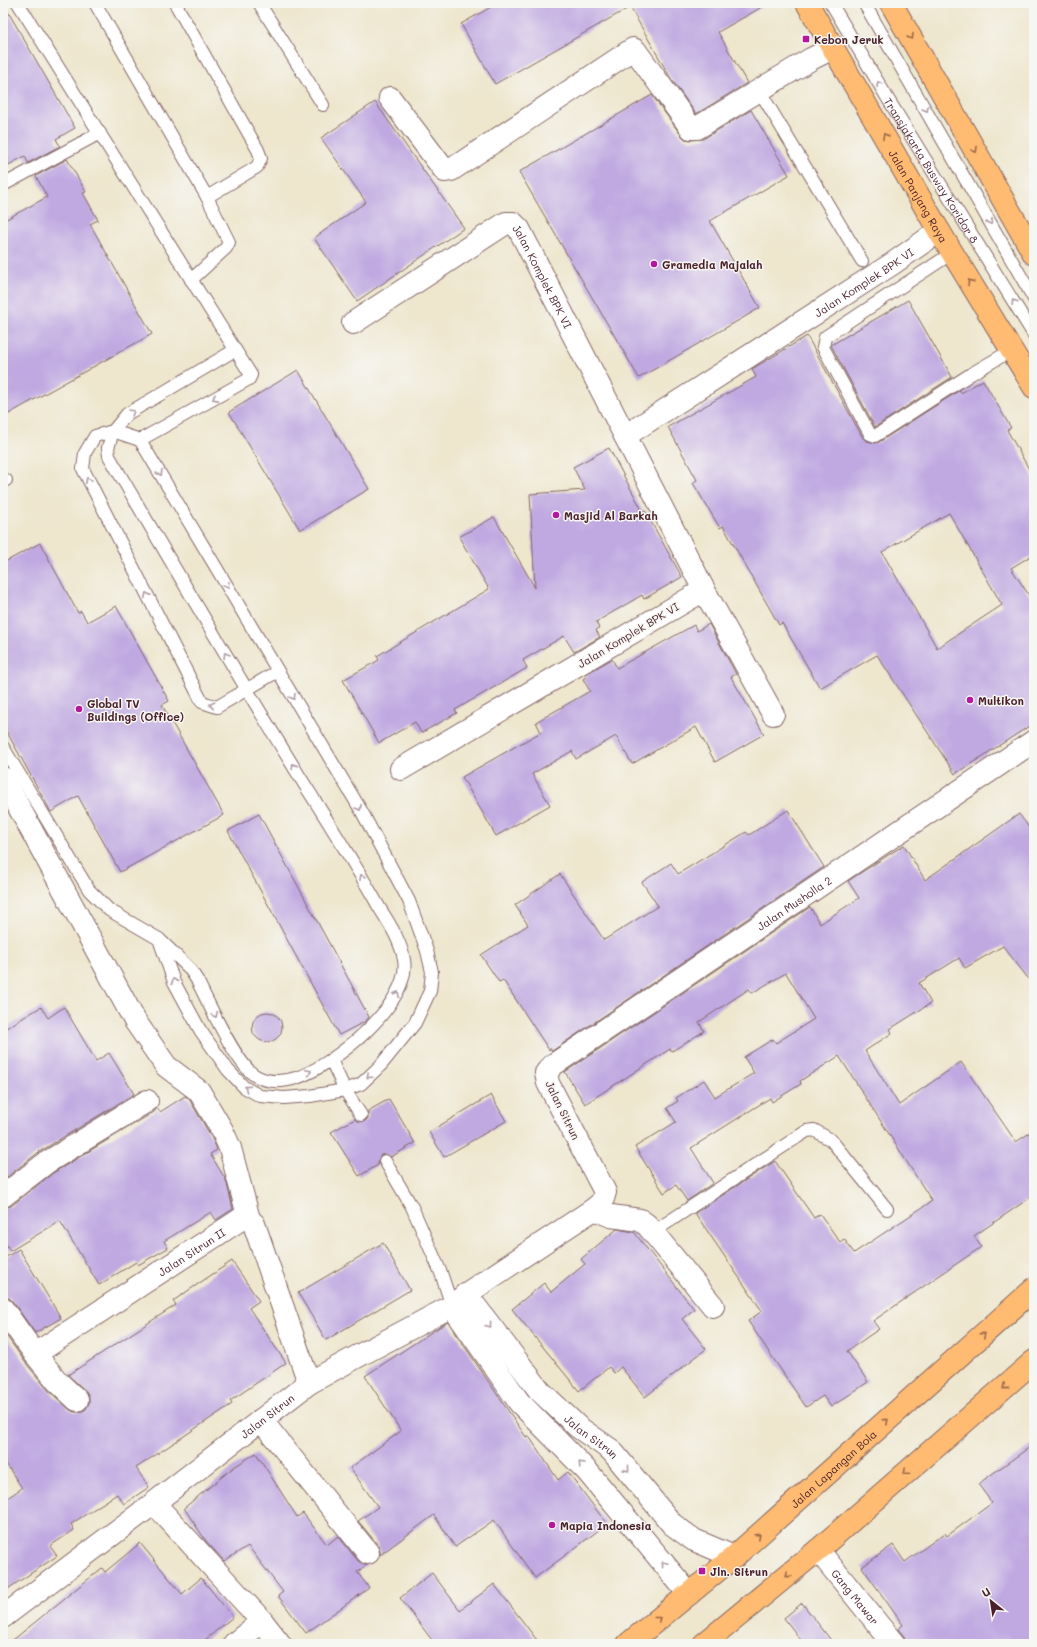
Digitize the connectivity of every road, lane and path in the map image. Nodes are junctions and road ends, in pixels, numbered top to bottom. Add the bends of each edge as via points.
1 (18, 3) edge
2 (95, 3) edge
3 (175, 3) edge
4 (259, 3) edge
5 (807, 3) edge
6 (831, 3) edge
7 (864, 3) edge
8 (891, 3) edge
9 (833, 48) junction
10 (759, 90) junction
11 (390, 98) dead end
12 (323, 105) dead end
13 (100, 133) junction
14 (3, 185) edge
15 (207, 197) junction
16 (938, 231) junction
17 (952, 253) junction
18 (1034, 254) edge
19 (862, 261) dead end
20 (191, 280) junction
21 (1034, 299) edge
22 (353, 323) dead end
23 (1034, 335) edge
24 (235, 350) junction
25 (1012, 350) junction
26 (1034, 387) edge
27 (113, 431) junction
28 (625, 436) junction
29 (140, 440) junction
30 (704, 590) junction
31 (278, 671) junction
32 (246, 690) junction
33 (773, 714) dead end
34 (1034, 741) edge
35 (3, 747) edge
36 (401, 769) dead end
37 (3, 778) edge
38 (159, 939) junction
39 (331, 1060) junction
40 (553, 1065) joint
41 (345, 1090) junction
42 (148, 1101) dead end
43 (361, 1115) dead end
44 (385, 1161) dead end
45 (3, 1196) edge
46 (594, 1209) junction
47 (887, 1209) dead end
48 (249, 1220) junction
49 (653, 1232) junction
50 (441, 1273) junction
51 (1034, 1289) edge
52 (459, 1300) junction
53 (713, 1306) dead end
54 (3, 1308) edge
55 (35, 1354) junction
56 (1034, 1362) edge
57 (309, 1384) junction
58 (77, 1400) dead end
59 (261, 1420) junction
60 (578, 1427) junction
61 (564, 1447) junction
62 (154, 1503) junction
63 (818, 1550) junction
64 (368, 1553) dead end
65 (734, 1557) junction
66 (689, 1594) junction
67 (3, 1617) edge
68 (262, 1621) junction
69 (234, 1644) edge
70 (280, 1644) edge
71 (628, 1644) edge
72 (704, 1644) edge
73 (894, 1644) edge

1 - 13 lane
2 - 15 lane
3 - 15 lane via 261,158 257,167
4 - 12 lane
5 - 9 main road, Jalan Panjang Raya
23 -> 6 lane, Transjakarta Busway Koridor 8
7 -> 21 lane, Transjakarta Busway Koridor 8
8 -> 18 main road
9 - 10 street
16 -> 9 main road, Jalan Panjang Raya
10 - 11 street via 697,128 691,128 633,49 446,171
10 - 19 lane
13 - 14 lane
13 - 20 lane
15 - 20 lane via 229,242 226,248
16 - 17 main road, Jalan Panjang Raya
16 - 28 street, Jalan Komplek BPK VI via 892,264
25 -> 17 main road, Jalan Panjang Raya
17 - 25 lane via 824,337 823,347 870,434 874,436
20 - 24 lane
22 - 28 street, Jalan Komplek BPK VI via 506,223 513,223 519,229
27 -> 24 lane via 127,414
24 -> 29 lane via 251,375 249,379
25 - 26 main road, Jalan Panjang Raya
27 - 29 lane
32 -> 27 lane via 108,456
32 -> 27 lane via 217,707 202,702 83,469 85,453 95,436
28 - 30 street, Jalan Komplek BPK VI
29 -> 31 lane
30 - 33 street
30 - 36 street, Jalan Komplek BPK VI
31 - 32 lane
31 -> 41 lane via 362,812 409,901 432,972 430,991 414,1023 381,1065 361,1084
39 -> 32 lane via 373,1026 396,997 404,980 405,961 398,941 362,875
34 - 40 street, Jalan Musholla 2
35 - 38 lane via 89,890 108,910
37 - 48 street via 135,1021 166,1066 199,1091 222,1130 230,1148
38 -> 39 lane via 189,968 239,1059 250,1072 270,1081 285,1081 298,1078
41 -> 38 lane via 284,1098 260,1096 244,1087 228,1070 200,1030 174,982
39 - 41 lane
40 - 46 street, Jalan Sitrun via 546,1073 548,1083 605,1192 602,1202
41 - 43 lane
42 - 45 street via 46,1163
44 - 50 lane via 412,1207
46 - 49 street via 611,1216 640,1220
46 - 52 street, Jalan Sitrun
47 - 49 lane via 831,1140 814,1130 806,1131
48 - 55 street, Jalan Sitrun II via 241,1219
48 - 57 street via 254,1224
49 - 53 street
50 - 52 lane, Jalan Sitrun
50 - 52 lane, Jalan Sitrun
65 -> 51 main road, Jalan Lapangan Bola
52 - 57 street, Jalan Sitrun
52 -> 60 street, Jalan Sitrun via 540,1391
52 - 61 street, Jalan Sitrun via 519,1402
54 - 55 street
55 - 58 street
56 -> 63 main road
57 - 59 street, Jalan Sitrun
59 - 62 street, Jalan Sitrun
59 - 64 street
60 - 61 street
60 -> 65 street, Jalan Sitrun via 611,1450 672,1524 694,1540
66 -> 61 street, Jalan Sitrun
62 - 67 street, Jalan Sitrun
62 - 68 street
63 -> 72 main road
63 - 73 street, Gang Mawar
65 - 66 main road, Jalan Lapangan Bola
71 -> 66 main road, Jalan Lapangan Bola
68 - 69 street
68 - 70 street

